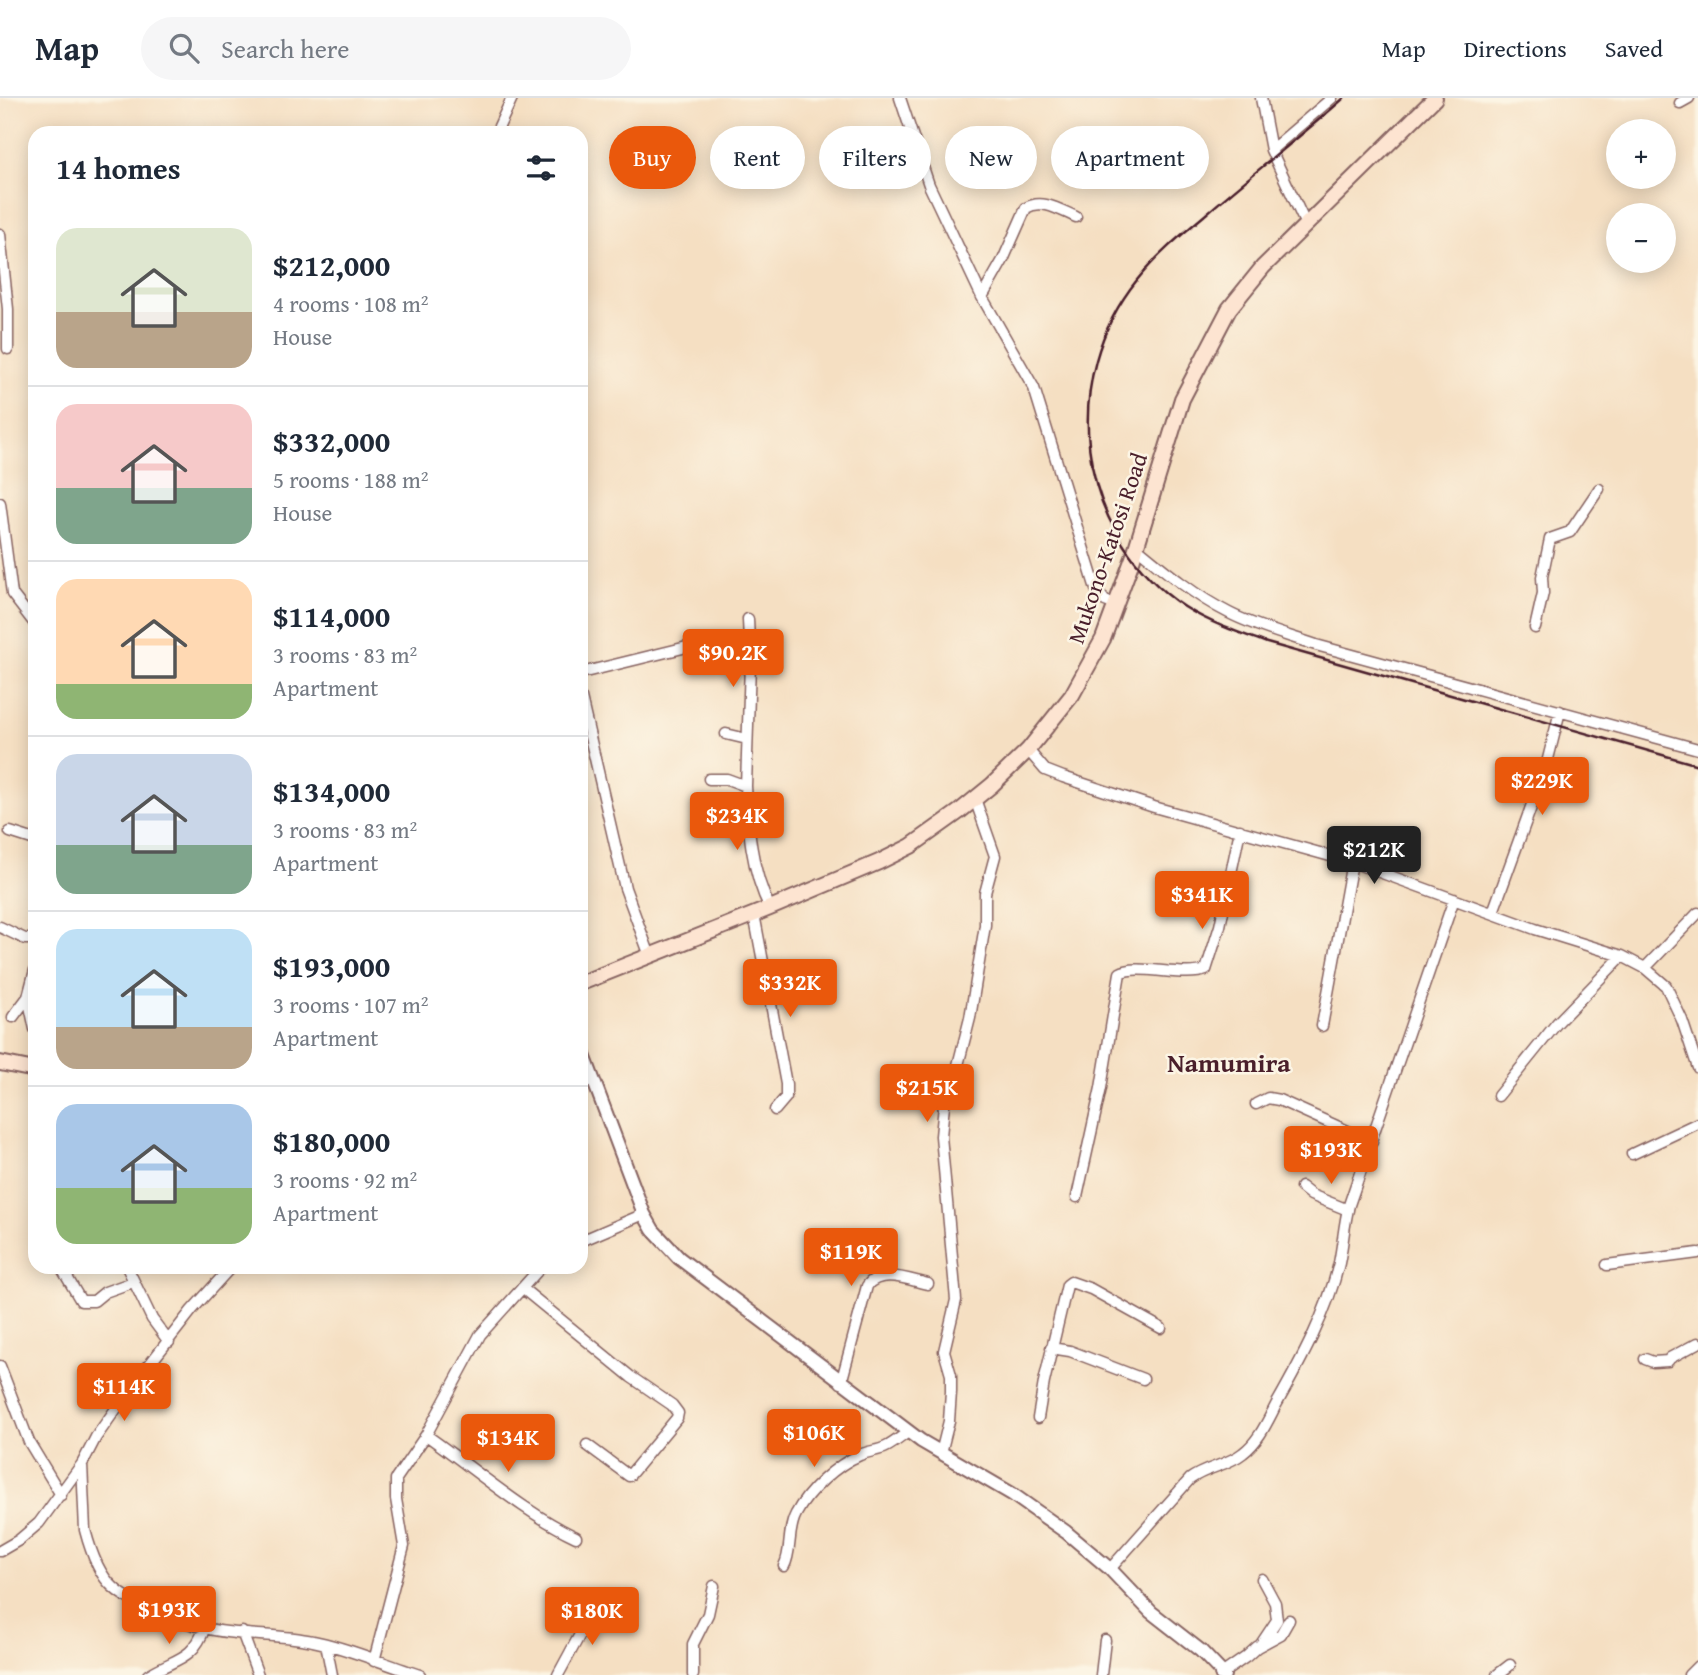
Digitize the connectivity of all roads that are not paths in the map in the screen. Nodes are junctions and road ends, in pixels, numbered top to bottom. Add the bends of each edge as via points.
1 (512, 98) edge
2 (901, 98) edge
3 (1261, 98) edge
4 (1332, 98) edge
5 (1435, 98) edge
6 (499, 126) edge
7 (1271, 150) junction
8 (1076, 217) dead end
9 (1306, 225) junction
10 (0, 234) edge
11 (982, 297) junction
12 (8, 349) dead end
13 (1599, 489) dead end
14 (0, 503) edge
15 (1136, 547) junction
16 (1116, 605) junction
17 (28, 615) edge
18 (748, 620) dead end
19 (1535, 628) dead end
20 (691, 646) dead end
21 (588, 671) edge
22 (1560, 711) junction
23 (588, 728) edge
24 (726, 734) dead end
25 (747, 739) junction
26 (1698, 749) edge
27 (1028, 750) junction
28 (709, 779) dead end
29 (746, 786) junction
30 (975, 799) junction
31 (1240, 830) junction
32 (10, 832) dead end
33 (28, 838) edge
34 (1352, 862) junction
35 (1454, 899) junction
36 (770, 908) junction
37 (1493, 912) junction
38 (1698, 913) edge
39 (754, 914) junction
40 (0, 927) edge
41 (28, 939) edge
42 (650, 956) junction
43 (1622, 956) junction
44 (1645, 968) junction
45 (588, 980) edge
46 (28, 997) edge
47 (13, 1017) dead end
48 (1322, 1026) dead end
49 (0, 1063) edge
50 (588, 1066) edge
51 (1698, 1068) edge
52 (28, 1069) edge
53 (1498, 1096) dead end
54 (1256, 1104) dead end
55 (775, 1110) dead end
56 (1698, 1123) edge
57 (1372, 1142) junction
58 (1632, 1154) dead end
59 (1301, 1187) dead end
60 (1077, 1198) dead end
61 (1348, 1210) junction
62 (644, 1214) junction
63 (588, 1238) edge
64 (1698, 1253) edge
65 (1607, 1265) dead end
66 (65, 1274) edge
67 (130, 1274) edge
68 (225, 1274) edge
69 (535, 1274) edge
70 (133, 1282) junction
71 (928, 1284) dead end
72 (522, 1288) junction
73 (1161, 1328) dead end
74 (169, 1342) junction
75 (1698, 1343) edge
76 (1051, 1348) junction
77 (1645, 1359) dead end
78 (0, 1366) edge
79 (1143, 1379) dead end
80 (841, 1383) junction
81 (1038, 1418) dead end
82 (908, 1432) junction
83 (426, 1435) junction
84 (587, 1444) dead end
85 (941, 1452) junction
86 (82, 1464) junction
87 (61, 1495) junction
88 (576, 1537) dead end
89 (0, 1551) edge
90 (784, 1566) dead end
91 (1110, 1569) junction
92 (1262, 1579) dead end
93 (714, 1586) dead end
94 (597, 1603) dead end
95 (1289, 1620) dead end
96 (205, 1627) junction
97 (242, 1632) junction
98 (1105, 1640) dead end
99 (326, 1644) junction
100 (1261, 1644) junction
101 (374, 1661) junction
102 (1510, 1665) dead end
103 (1698, 1666) edge
104 (1222, 1674) edge
105 (148, 1675) edge
106 (258, 1675) edge
107 (332, 1675) edge
108 (420, 1675) edge
109 (558, 1675) edge
110 (693, 1675) edge
111 (1101, 1675) edge
112 (1497, 1675) edge
113 (1689, 1675) edge

1 - 6 street
2 - 11 street via 929,185
3 - 7 street
4 - 7 street
5 - 9 main road, Mukono-Katosi Road
7 - 9 street
8 - 11 street via 1045,204 1026,208
9 - 15 main road, Mukono-Katosi Road via 1263,267 1229,309 1212,340 1182,400
10 - 12 street
11 - 16 street via 1034,388 1096,589 1105,601
13 - 19 street via 1570,532 1550,540
14 - 17 street via 12,594
15 - 16 main road, Mukono-Katosi Road
15 - 22 street via 1191,590 1229,613 1271,630
16 - 27 main road, Mukono-Katosi Road via 1072,695
18 - 25 street
20 - 21 street
22 - 26 street
22 - 37 street
23 - 42 street via 625,888
24 - 25 street
25 - 29 street
27 - 30 main road, Mukono-Katosi Road
27 - 31 street via 1045,770 1063,777
28 - 29 street
29 - 36 street via 752,846
30 - 36 main road, Mukono-Katosi Road via 911,846
30 - 85 street via 995,866 985,893 985,925 970,1018 944,1105 941,1136 956,1300 944,1351 951,1392
31 - 34 street
31 - 60 street via 1206,970 1120,973
32 - 33 street
34 - 35 street
34 - 48 street
35 - 37 street
35 - 57 street
36 - 39 main road, Mukono-Katosi Road
37 - 43 street
38 - 44 street
39 - 42 main road, Mukono-Katosi Road
39 - 55 street via 786,1084 786,1097
40 - 41 street
42 - 45 main road, Mukono-Katosi Road
43 - 44 street
43 - 53 street via 1557,1023
44 - 51 street via 1671,995
46 - 47 street
49 - 52 main road
50 - 62 street
54 - 57 street via 1268,1098 1279,1100
56 - 58 street
57 - 61 street
59 - 61 street
61 - 91 street via 1339,1262 1320,1318 1258,1438 1242,1454 1190,1479
62 - 63 street
62 - 80 street via 679,1258
64 - 65 street
66 - 70 street via 81,1301 94,1301
67 - 70 street
68 - 74 street
69 - 72 street
70 - 74 street
71 - 80 street via 883,1276 871,1280
72 - 83 street via 480,1335
72 - 84 street via 678,1413 629,1476
73 - 76 street via 1071,1282
74 - 86 street via 118,1406
75 - 77 street via 1668,1362
76 - 79 street
76 - 81 street
78 - 87 street via 29,1442
80 - 82 street
82 - 85 street
82 - 90 street via 885,1448 848,1461 816,1489 796,1512
83 - 88 street
83 - 101 street via 396,1479 404,1546
85 - 91 street via 1038,1511
86 - 87 street
86 - 96 street via 85,1530 108,1582 142,1605
87 - 89 street via 39,1522
91 - 104 street
92 - 100 street via 1275,1603 1277,1620
93 - 110 street via 708,1614 693,1644
94 - 109 street
95 - 100 street via 1272,1641
96 - 97 street
96 - 105 street via 190,1654
97 - 99 street
97 - 106 street
98 - 111 street
99 - 101 street
99 - 107 street
100 - 104 street
101 - 108 street
102 - 112 street
103 - 113 street

